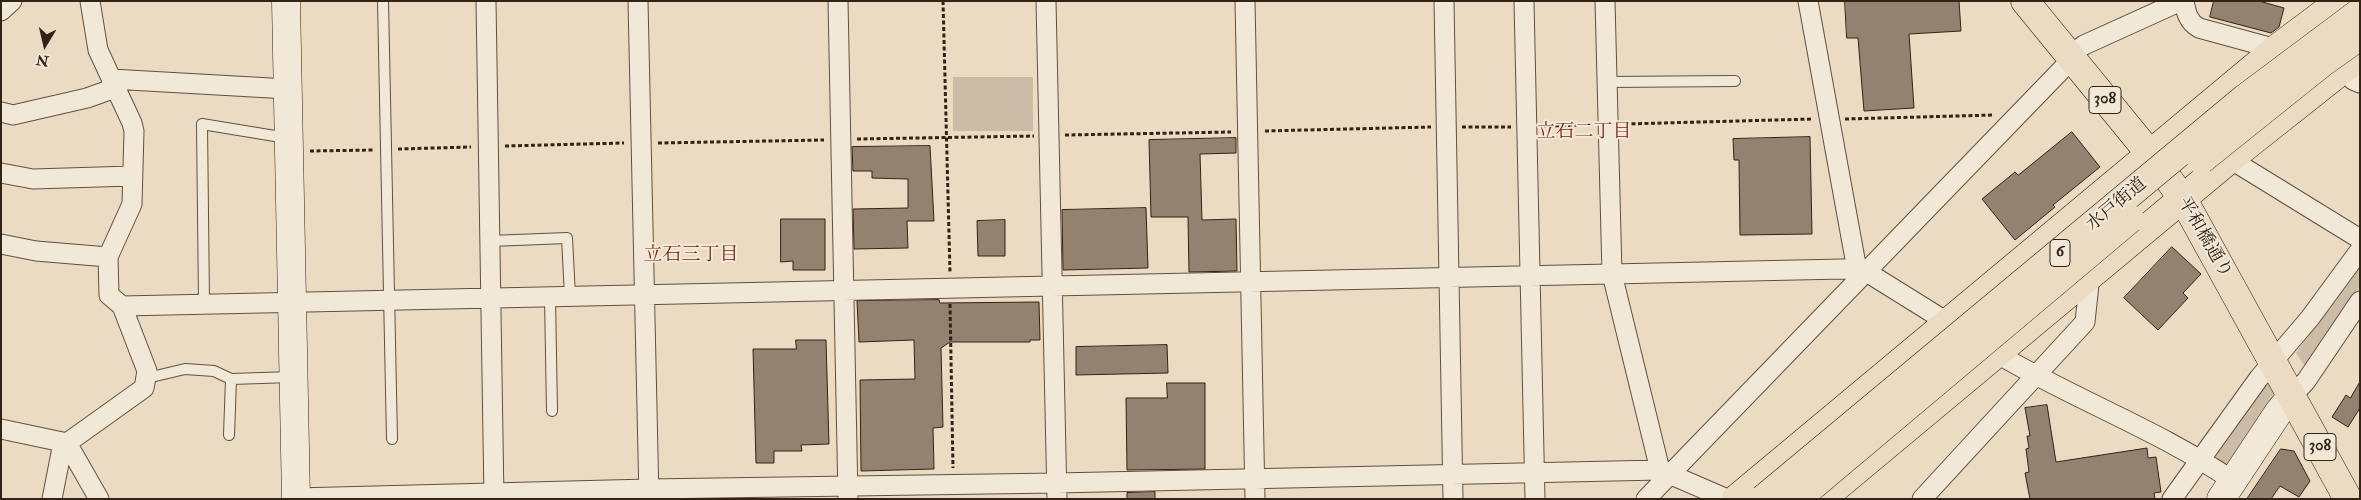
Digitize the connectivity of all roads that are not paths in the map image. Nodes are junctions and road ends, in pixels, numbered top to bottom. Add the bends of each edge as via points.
1 (12, 1) edge
2 (90, 1) edge
3 (286, 1) edge
4 (383, 1) edge
5 (486, 1) edge
6 (638, 1) edge
7 (838, 1) edge
8 (1046, 1) edge
9 (1245, 1) edge
10 (1444, 1) edge
11 (1524, 1) edge
12 (1605, 1) edge
13 (1808, 1) edge
14 (2025, 1) edge
15 (2182, 1) edge
16 (2340, 1) edge
17 (1, 11) edge
18 (2360, 12) edge
19 (2360, 36) edge
20 (2276, 49) junction
21 (2070, 58) junction
22 (2354, 69) edge
23 (1735, 81) dead end
24 (1608, 82) junction
25 (113, 83) junction
26 (288, 89) junction
27 (1, 112) edge
28 (288, 145) junction
29 (2150, 154) junction
30 (2230, 159) junction
31 (1, 173) edge
32 (132, 176) junction
33 (2183, 199) junction
34 (2360, 238) edge
35 (490, 241) junction
36 (1, 244) edge
37 (2360, 250) edge
38 (108, 257) junction
39 (1861, 270) junction
40 (1612, 274) junction
41 (2090, 275) junction
42 (1530, 276) junction
43 (1450, 277) junction
44 (1250, 281) junction
45 (1052, 285) junction
46 (844, 290) junction
47 (646, 294) junction
48 (570, 296) junction
49 (550, 297) junction
50 (492, 298) junction
51 (292, 301) junction
52 (390, 301) junction
53 (2360, 301) edge
54 (204, 304) junction
55 (122, 306) junction
56 (1947, 322) junction
57 (1996, 353) junction
58 (2274, 361) junction
59 (2035, 376) junction
60 (293, 377) junction
61 (147, 378) junction
62 (231, 379) junction
63 (2292, 396) junction
64 (552, 411) dead end
65 (1, 428) edge
66 (229, 434) dead end
67 (392, 439) dead end
68 (67, 443) junction
69 (2200, 458) junction
70 (1534, 472) junction
71 (1664, 472) junction
72 (1453, 474) junction
73 (1254, 479) junction
74 (1056, 491) edge
75 (2229, 491) edge
76 (848, 493) edge
77 (649, 494) edge
78 (571, 495) edge
79 (494, 496) edge
80 (296, 498) edge
81 (52, 499) edge
82 (99, 499) edge
83 (1254, 499) edge
84 (1453, 499) edge
85 (1535, 499) edge
86 (1646, 499) edge
87 (1727, 499) edge
88 (1736, 499) edge
89 (1763, 499) edge
90 (1797, 499) edge
91 (1822, 499) edge
92 (1922, 499) edge
93 (2172, 499) edge
94 (2348, 499) edge

1 - 17 street
2 - 25 street via 98,50
3 - 26 street
4 - 52 lane
5 - 35 street
6 - 47 street
7 - 46 street
8 - 45 street
9 - 44 street
10 - 43 street
11 - 42 street
12 - 24 street
13 - 39 street
14 - 21 main road, 平和橋通り / 308
15 - 20 street via 2194,25
15 - 21 street via 2084,45
16 - 20 main road
18 - 89 main road, 水戸街道 / 6, bridge via 2245,98
19 - 90 main road, 水戸街道 / 6, bridge via 2186,172
20 - 29 main road
21 - 29 main road, 平和橋通り / 308
21 - 39 street
22 - 30 main road
23 - 24 lane
24 - 40 street
25 - 26 street
25 - 27 street via 87,98 13,115
25 - 32 street via 134,131
26 - 28 street
28 - 51 street
28 - 54 lane via 202,124
29 - 33 main road, 平和橋通り / 308
29 - 56 main road
30 - 33 main road
30 - 34 street
31 - 32 street via 33,179
32 - 38 street via 132,204
33 - 41 main road
33 - 58 main road, 平和橋通り / 308
35 - 48 lane via 567,238
35 - 50 street
36 - 38 street via 36,251
37 - 58 street
38 - 55 street via 109,294
39 - 40 street
39 - 56 street
39 - 71 street
40 - 42 street
40 - 71 street
41 - 57 main road
41 - 59 street via 2085,322
42 - 43 street
42 - 70 street
43 - 44 street
43 - 72 street
44 - 45 street
44 - 73 street
45 - 46 street
45 - 74 street
46 - 47 street
46 - 76 street
47 - 48 street
47 - 77 street
48 - 49 street
49 - 50 street
49 - 64 lane
50 - 52 street
50 - 79 street
51 - 52 street
51 - 54 street
51 - 60 street
52 - 67 lane
53 - 63 street via 2306,381
54 - 55 street
55 - 61 street
56 - 88 main road
57 - 59 street
57 - 91 main road
58 - 63 main road, 平和橋通り / 308
58 - 69 street
59 - 69 street
59 - 92 street
60 - 62 lane
60 - 80 street
61 - 62 lane via 185,369 214,371
61 - 68 street via 144,388
62 - 66 lane
63 - 75 street
63 - 94 main road, 平和橋通り / 308
65 - 68 street
68 - 81 street via 62,448
68 - 82 street
69 - 75 street
69 - 93 street
70 - 71 street
70 - 72 street
70 - 85 street
71 - 86 street
71 - 87 street
72 - 73 street
72 - 84 street
73 - 74 street
73 - 83 street
74 - 76 street via 954,485
76 - 77 street
77 - 78 street
78 - 79 street
79 - 80 street

